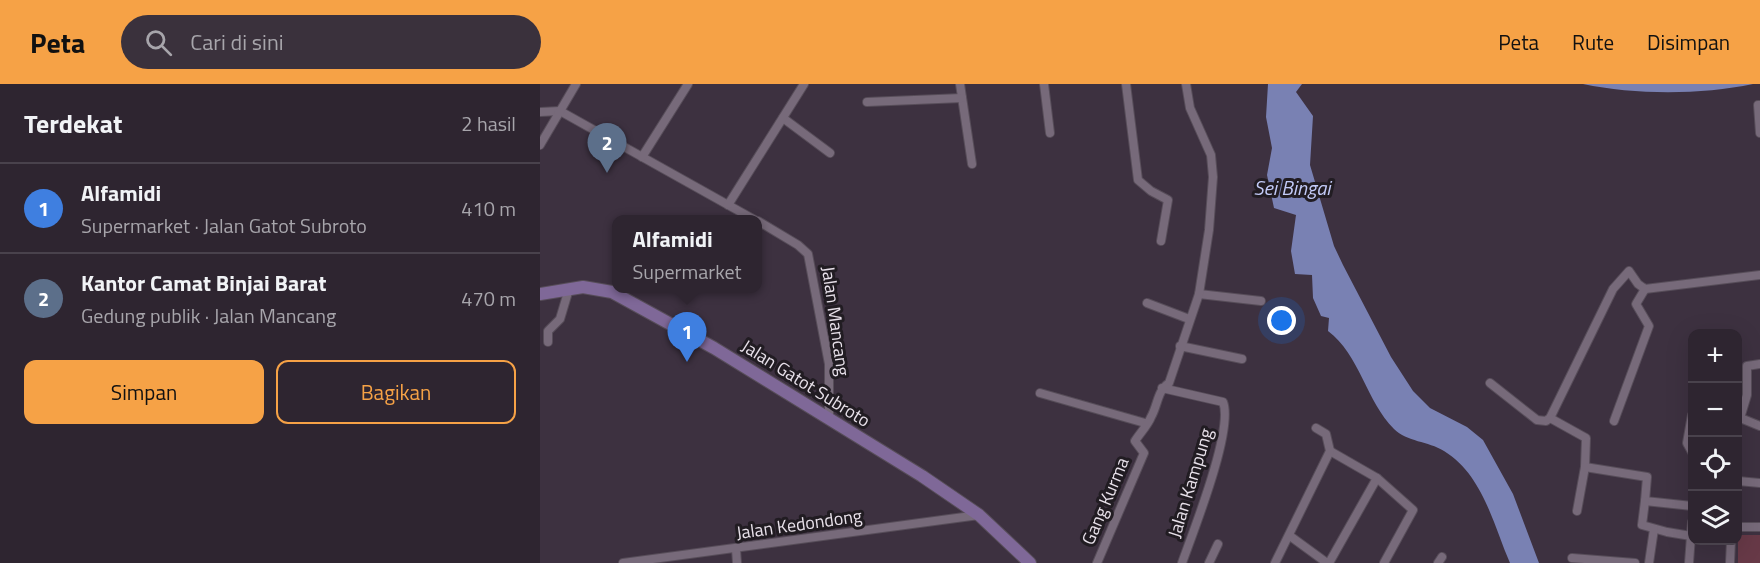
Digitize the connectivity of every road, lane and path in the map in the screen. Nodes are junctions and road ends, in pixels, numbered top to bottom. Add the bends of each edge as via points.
1 (576, 84) edge
2 (688, 84) edge
3 (804, 84) edge
4 (960, 84) edge
5 (1044, 84) edge
6 (1126, 84) edge
7 (1186, 84) edge
8 (962, 98) junction
9 (867, 102) dead end
10 (1760, 105) edge
11 (560, 111) junction
12 (540, 112) edge
13 (783, 118) junction
14 (1050, 133) dead end
15 (1760, 133) edge
16 (540, 145) edge
17 (830, 153) dead end
18 (642, 157) junction
19 (972, 164) dead end
20 (728, 205) junction
21 (747, 215) edge
22 (762, 223) edge
23 (1161, 241) dead end
24 (1760, 275) edge
25 (1747, 278) junction
26 (1760, 280) edge
27 (569, 289) junction
28 (1645, 289) junction
29 (612, 292) edge
30 (614, 293) edge
31 (540, 294) edge
32 (1199, 294) junction
33 (1261, 300) dead end
34 (1146, 303) dead end
35 (1190, 319) junction
36 (548, 342) dead end
37 (1180, 346) junction
38 (1242, 359) dead end
39 (1760, 364) edge
40 (1490, 383) dead end
41 (1162, 388) junction
42 (1040, 393) dead end
43 (1742, 409) edge
44 (1551, 418) junction
45 (1742, 418) edge
46 (829, 419) junction
47 (1614, 421) dead end
48 (1145, 423) junction
49 (1760, 426) edge
50 (1316, 428) dead end
51 (1330, 451) junction
52 (1585, 467) junction
53 (1377, 478) junction
54 (1742, 481) edge
55 (1760, 483) edge
56 (1646, 501) junction
57 (1688, 506) edge
58 (1577, 512) dead end
59 (979, 515) junction
60 (1742, 526) edge
61 (1760, 527) edge
62 (1654, 529) junction
63 (1688, 535) edge
64 (1290, 536) junction
65 (1218, 544) dead end
66 (1690, 545) edge
67 (1731, 545) edge
68 (736, 549) junction
69 (1572, 558) dead end
70 (623, 563) edge
71 (737, 563) edge
72 (1030, 563) edge
73 (1097, 563) edge
74 (1182, 563) edge
75 (1209, 563) edge
76 (1275, 563) edge
77 (1328, 563) edge
78 (1384, 563) edge
79 (1635, 563) edge
80 (1649, 563) edge
81 (1689, 563) edge
82 (1730, 563) edge

1 - 11 street
2 - 18 street
3 - 13 street
4 - 8 street
5 - 14 street
6 - 23 street via 1138,180 1168,200
7 - 32 street via 1190,108 1210,154 1213,177
8 - 9 street
8 - 19 street
10 - 15 street
11 - 12 street
11 - 16 street
11 - 18 street, Jalan Mancang
13 - 17 street
13 - 20 street
18 - 20 street, Jalan Mancang
20 - 21 street, Jalan Mancang
22 - 46 street, Jalan Mancang via 808,254 829,364
24 - 25 street
25 - 26 street
25 - 28 street
27 - 29 main road, Jalan Gatot Subroto
27 - 31 main road, Jalan Gatot Subroto
27 - 36 street via 560,319 548,331
28 - 44 street via 1629,271 1620,279
28 - 47 street via 1636,300 1636,308 1649,326
30 - 46 main road, Jalan Gatot Subroto via 714,348
32 - 33 street
32 - 35 street
34 - 35 street
35 - 37 street
37 - 38 street
37 - 41 street via 1169,383
39 - 43 street via 1747,366 1747,395
40 - 44 street via 1537,420 1546,422
41 - 48 street via 1150,420
41 - 74 street, Jalan Kampung via 1222,402 1227,412 1224,435
42 - 48 street
44 - 52 street via 1586,438
45 - 49 street
46 - 59 main road, Jalan Gatot Subroto
48 - 73 street, Gang Kurma via 1134,442 1144,453
50 - 51 street via 1326,434
51 - 53 street
51 - 64 street
52 - 56 street via 1647,477
52 - 58 street
53 - 77 street
53 - 78 street via 1413,510
54 - 55 street
56 - 57 street
56 - 62 street via 1642,525
59 - 68 street, Jalan Kedondong
59 - 72 main road, Jalan Gatot Subroto
60 - 61 street
62 - 63 street
62 - 80 street
64 - 76 street
64 - 77 street
65 - 75 street
66 - 81 street
67 - 82 street
68 - 70 street, Jalan Kedondong
68 - 71 street
69 - 79 street

